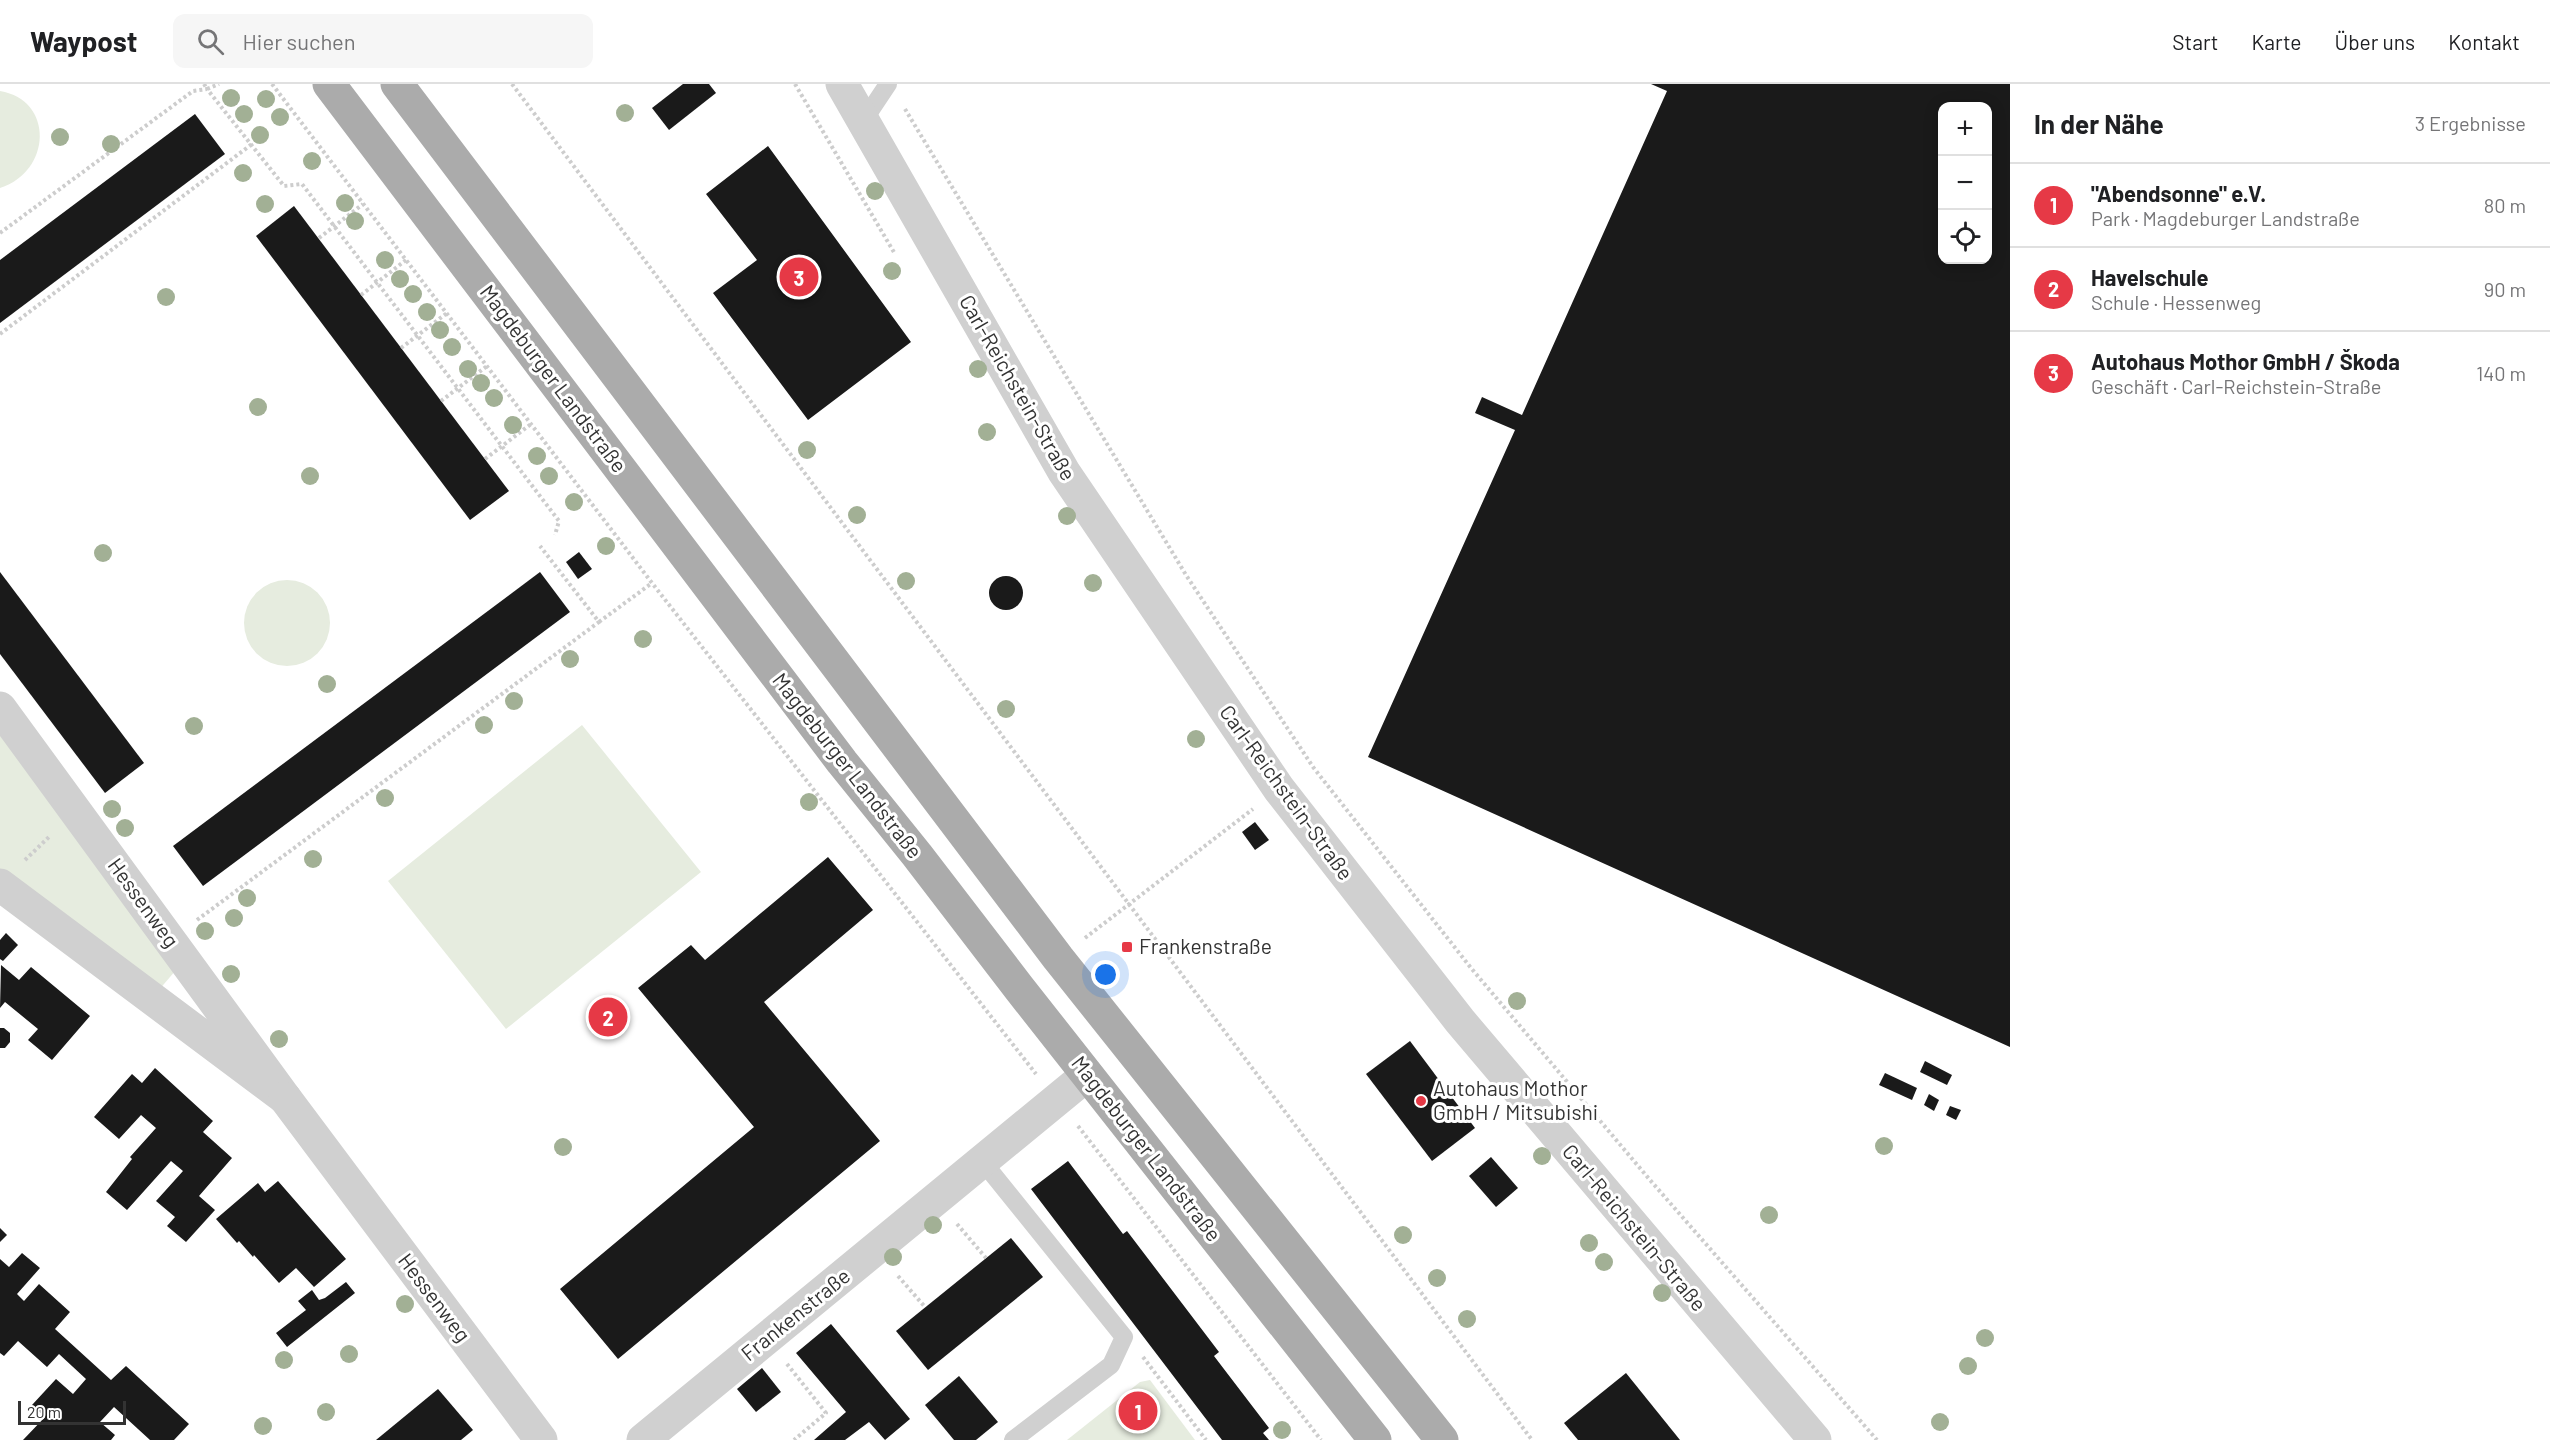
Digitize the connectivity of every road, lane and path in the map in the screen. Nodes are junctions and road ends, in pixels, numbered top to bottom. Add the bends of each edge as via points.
1 (204, 84) edge
2 (219, 84) edge
3 (272, 84) edge
4 (329, 84) edge
5 (397, 84) edge
6 (512, 84) edge
7 (842, 84) edge
8 (888, 84) edge
9 (207, 89) junction
10 (902, 104) dead end
11 (864, 120) junction
12 (252, 144) junction
13 (364, 204) junction
14 (335, 226) junction
15 (0, 233) edge
16 (319, 238) dead end
17 (406, 260) junction
18 (377, 282) junction
19 (361, 295) dead end
20 (447, 313) junction
21 (0, 334) edge
22 (418, 336) junction
23 (402, 348) dead end
24 (487, 366) junction
25 (458, 388) junction
26 (441, 401) dead end
27 (531, 424) junction
28 (502, 446) junction
29 (485, 459) dead end
30 (555, 535) dead end
31 (540, 546) dead end
32 (652, 583) junction
33 (599, 622) junction
34 (0, 708) edge
35 (1313, 767) junction
36 (1279, 789) junction
37 (76, 811) junction
38 (8, 877) edge
39 (1130, 905) junction
40 (170, 940) junction
41 (1058, 958) junction
42 (1019, 988) junction
43 (986, 1012) junction
44 (1087, 1075) junction
45 (285, 1098) junction
46 (1057, 1100) junction
47 (983, 1162) junction
48 (937, 1200) junction
49 (876, 1249) junction
50 (986, 1258) dead end
51 (925, 1307) dead end
52 (1124, 1337) junction
53 (767, 1338) junction
54 (541, 1440) edge
55 (642, 1440) edge
56 (794, 1440) edge
57 (1013, 1440) edge
58 (1206, 1440) edge
59 (1321, 1440) edge
60 (1375, 1440) edge
61 (1442, 1440) edge
62 (1532, 1440) edge
63 (1815, 1440) edge
64 (1877, 1440) edge

1 - 9 path
2 - 9 path
3 - 13 path
4 - 42 main road, Magdeburger Landstraße via 842,762
5 - 41 main road
6 - 39 path
7 - 11 street, Carl-Reichstein-Straße
8 - 11 lane
9 - 12 path
9 - 15 path via 193,91
10 - 35 path via 1186,575
11 - 36 street, Carl-Reichstein-Straße via 1065,472
12 - 14 path via 284,186 302,184
12 - 21 path
13 - 14 path
13 - 17 path
14 - 16 path
14 - 18 path
17 - 18 path
17 - 20 path
18 - 19 path
18 - 22 path
20 - 22 path
20 - 24 path
22 - 23 path
22 - 25 path
24 - 25 path
24 - 27 path
25 - 26 path
25 - 28 path
27 - 28 path
27 - 32 path
28 - 29 path
28 - 30 path via 559,521
31 - 33 path
32 - 33 path
32 - 43 path
33 - 40 path
34 - 37 street, Hessenweg
35 - 36 path
35 - 64 path via 1471,968
36 - 39 path
36 - 63 street, Carl-Reichstein-Straße via 1460,1021
37 - 38 path
37 - 40 street, Hessenweg
38 - 45 street, Hessenweg
39 - 41 path
39 - 62 path
40 - 45 street, Hessenweg
41 - 61 main road
42 - 43 path
42 - 44 main road, Magdeburger Landstraße
43 - 46 path
44 - 46 street, Frankenstraße
44 - 60 main road, Magdeburger Landstraße
45 - 54 street, Hessenweg
46 - 47 street, Frankenstraße
46 - 59 path
47 - 48 street, Frankenstraße
47 - 52 lane
48 - 49 street, Frankenstraße
48 - 50 path
49 - 51 path
49 - 53 street, Frankenstraße
52 - 57 lane via 1111,1365
52 - 58 path via 1148,1362
53 - 55 street, Frankenstraße
53 - 56 path via 826,1413

